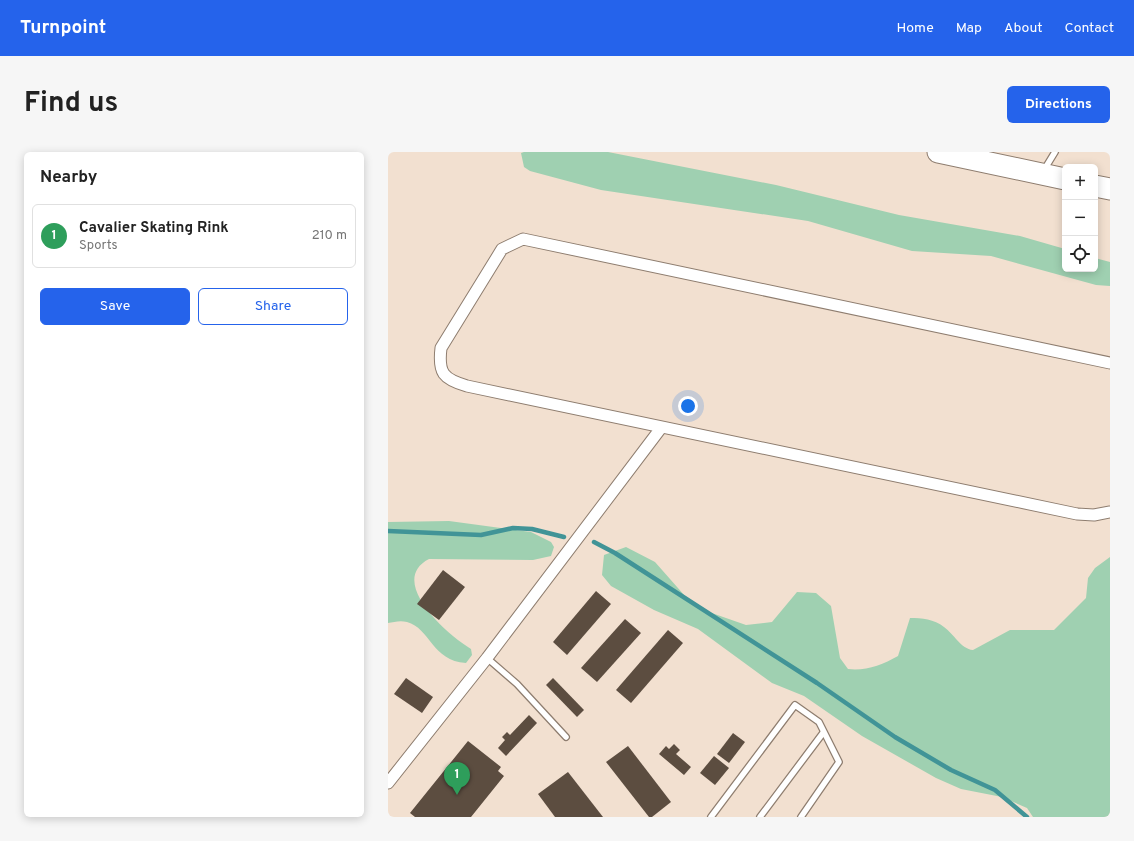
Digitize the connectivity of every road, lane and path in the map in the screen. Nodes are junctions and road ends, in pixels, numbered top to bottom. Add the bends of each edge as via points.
1 (938, 152) edge
2 (1055, 152) edge
3 (1041, 173) junction
4 (1062, 178) edge
5 (1098, 187) edge
6 (1110, 189) edge
7 (1110, 363) edge
8 (661, 428) junction
9 (1110, 512) edge
10 (487, 658) junction
11 (823, 733) junction
12 (566, 737) dead end
13 (388, 783) edge
14 (713, 816) edge
15 (760, 817) edge
16 (801, 817) edge

1 - 3 highway
2 - 3 lane
3 - 4 highway
5 - 6 highway
7 - 8 street via 531,239 522,239 502,249 441,348 441,372 451,381 467,386
8 - 9 street via 1078,514
8 - 10 street
10 - 12 lane via 517,684
10 - 13 street
11 - 14 lane via 819,722 795,705
11 - 15 lane
11 - 16 lane via 839,762

